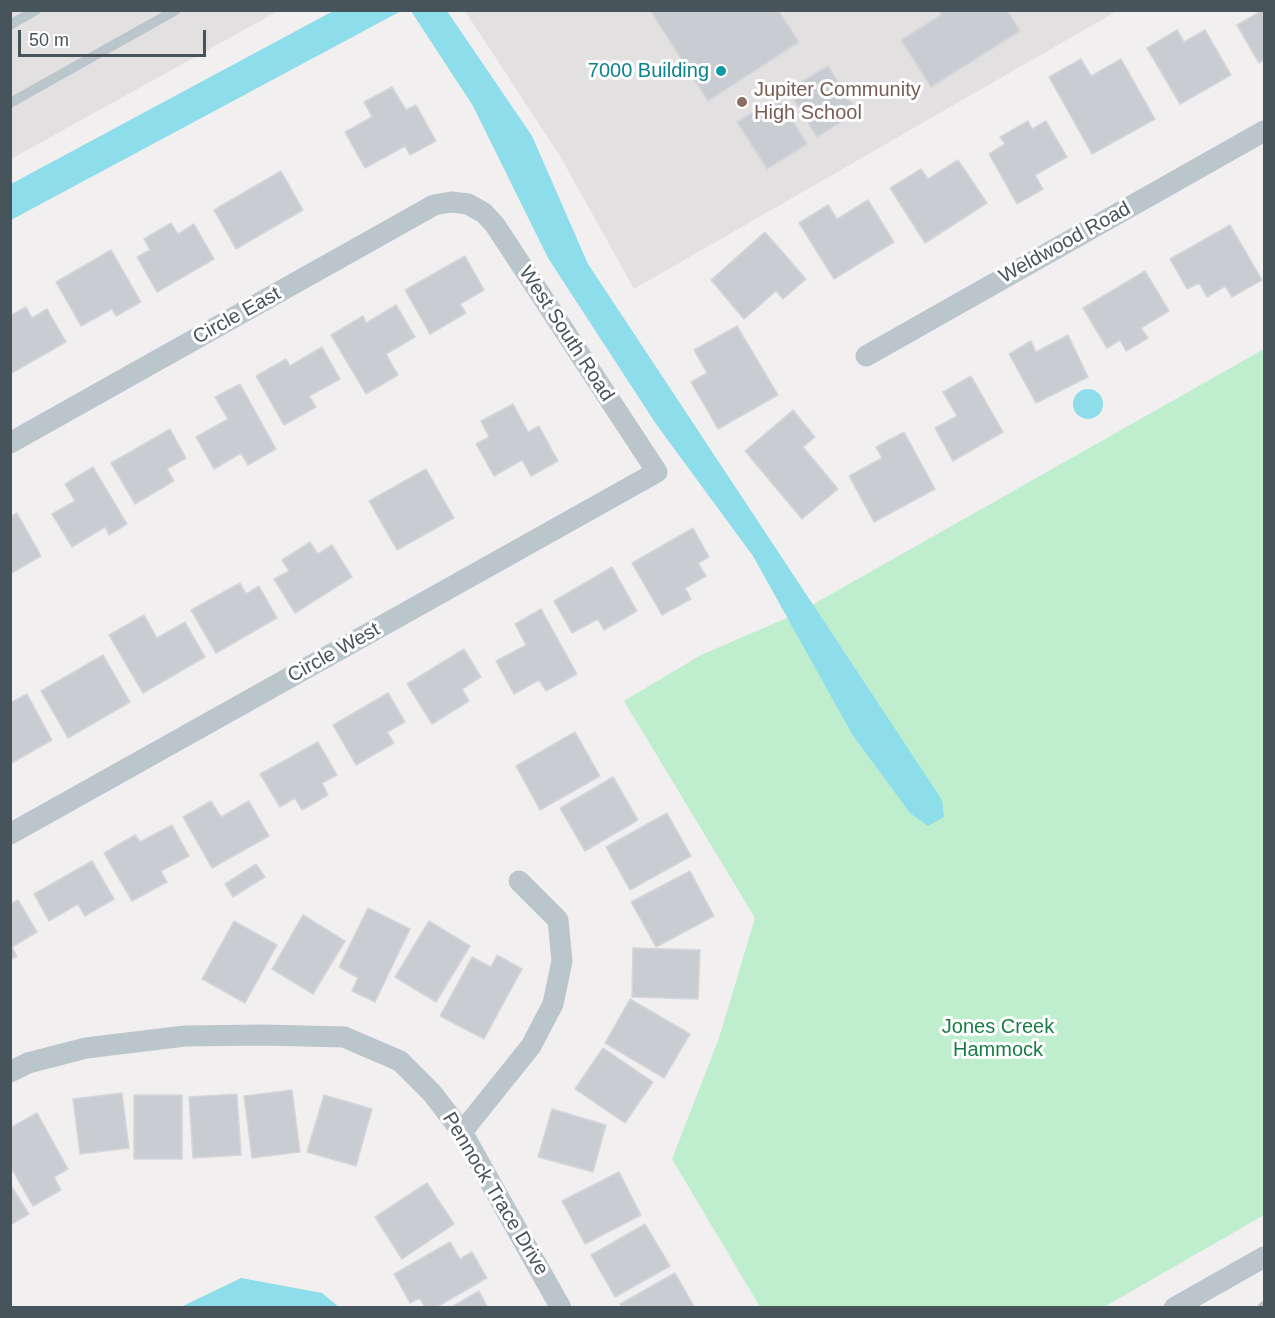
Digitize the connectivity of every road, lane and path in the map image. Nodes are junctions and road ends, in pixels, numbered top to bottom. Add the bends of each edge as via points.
1 (36, 10) edge
2 (176, 10) edge
3 (10, 25) edge
4 (10, 103) edge
5 (1264, 131) edge
6 (468, 204) joint
7 (866, 356) dead end
8 (10, 442) edge
9 (657, 472) joint
10 (10, 834) edge
11 (519, 880) dead end
12 (10, 1072) edge
13 (462, 1132) junction
14 (1264, 1257) edge
15 (561, 1308) edge
16 (1174, 1308) edge

1 - 3 lane
2 - 4 lane
5 - 7 street, Weldwood Road
6 - 8 street, Circle East via 434,205
6 - 9 street, West South Road via 495,225
9 - 10 street, Circle West
11 - 13 street via 558,920 562,961 553,1005 531,1046
12 - 13 street, Pennock Trace Drive via 28,1063 86,1048 185,1036 344,1037 400,1061 432,1093
13 - 15 street, Pennock Trace Drive
14 - 16 street

